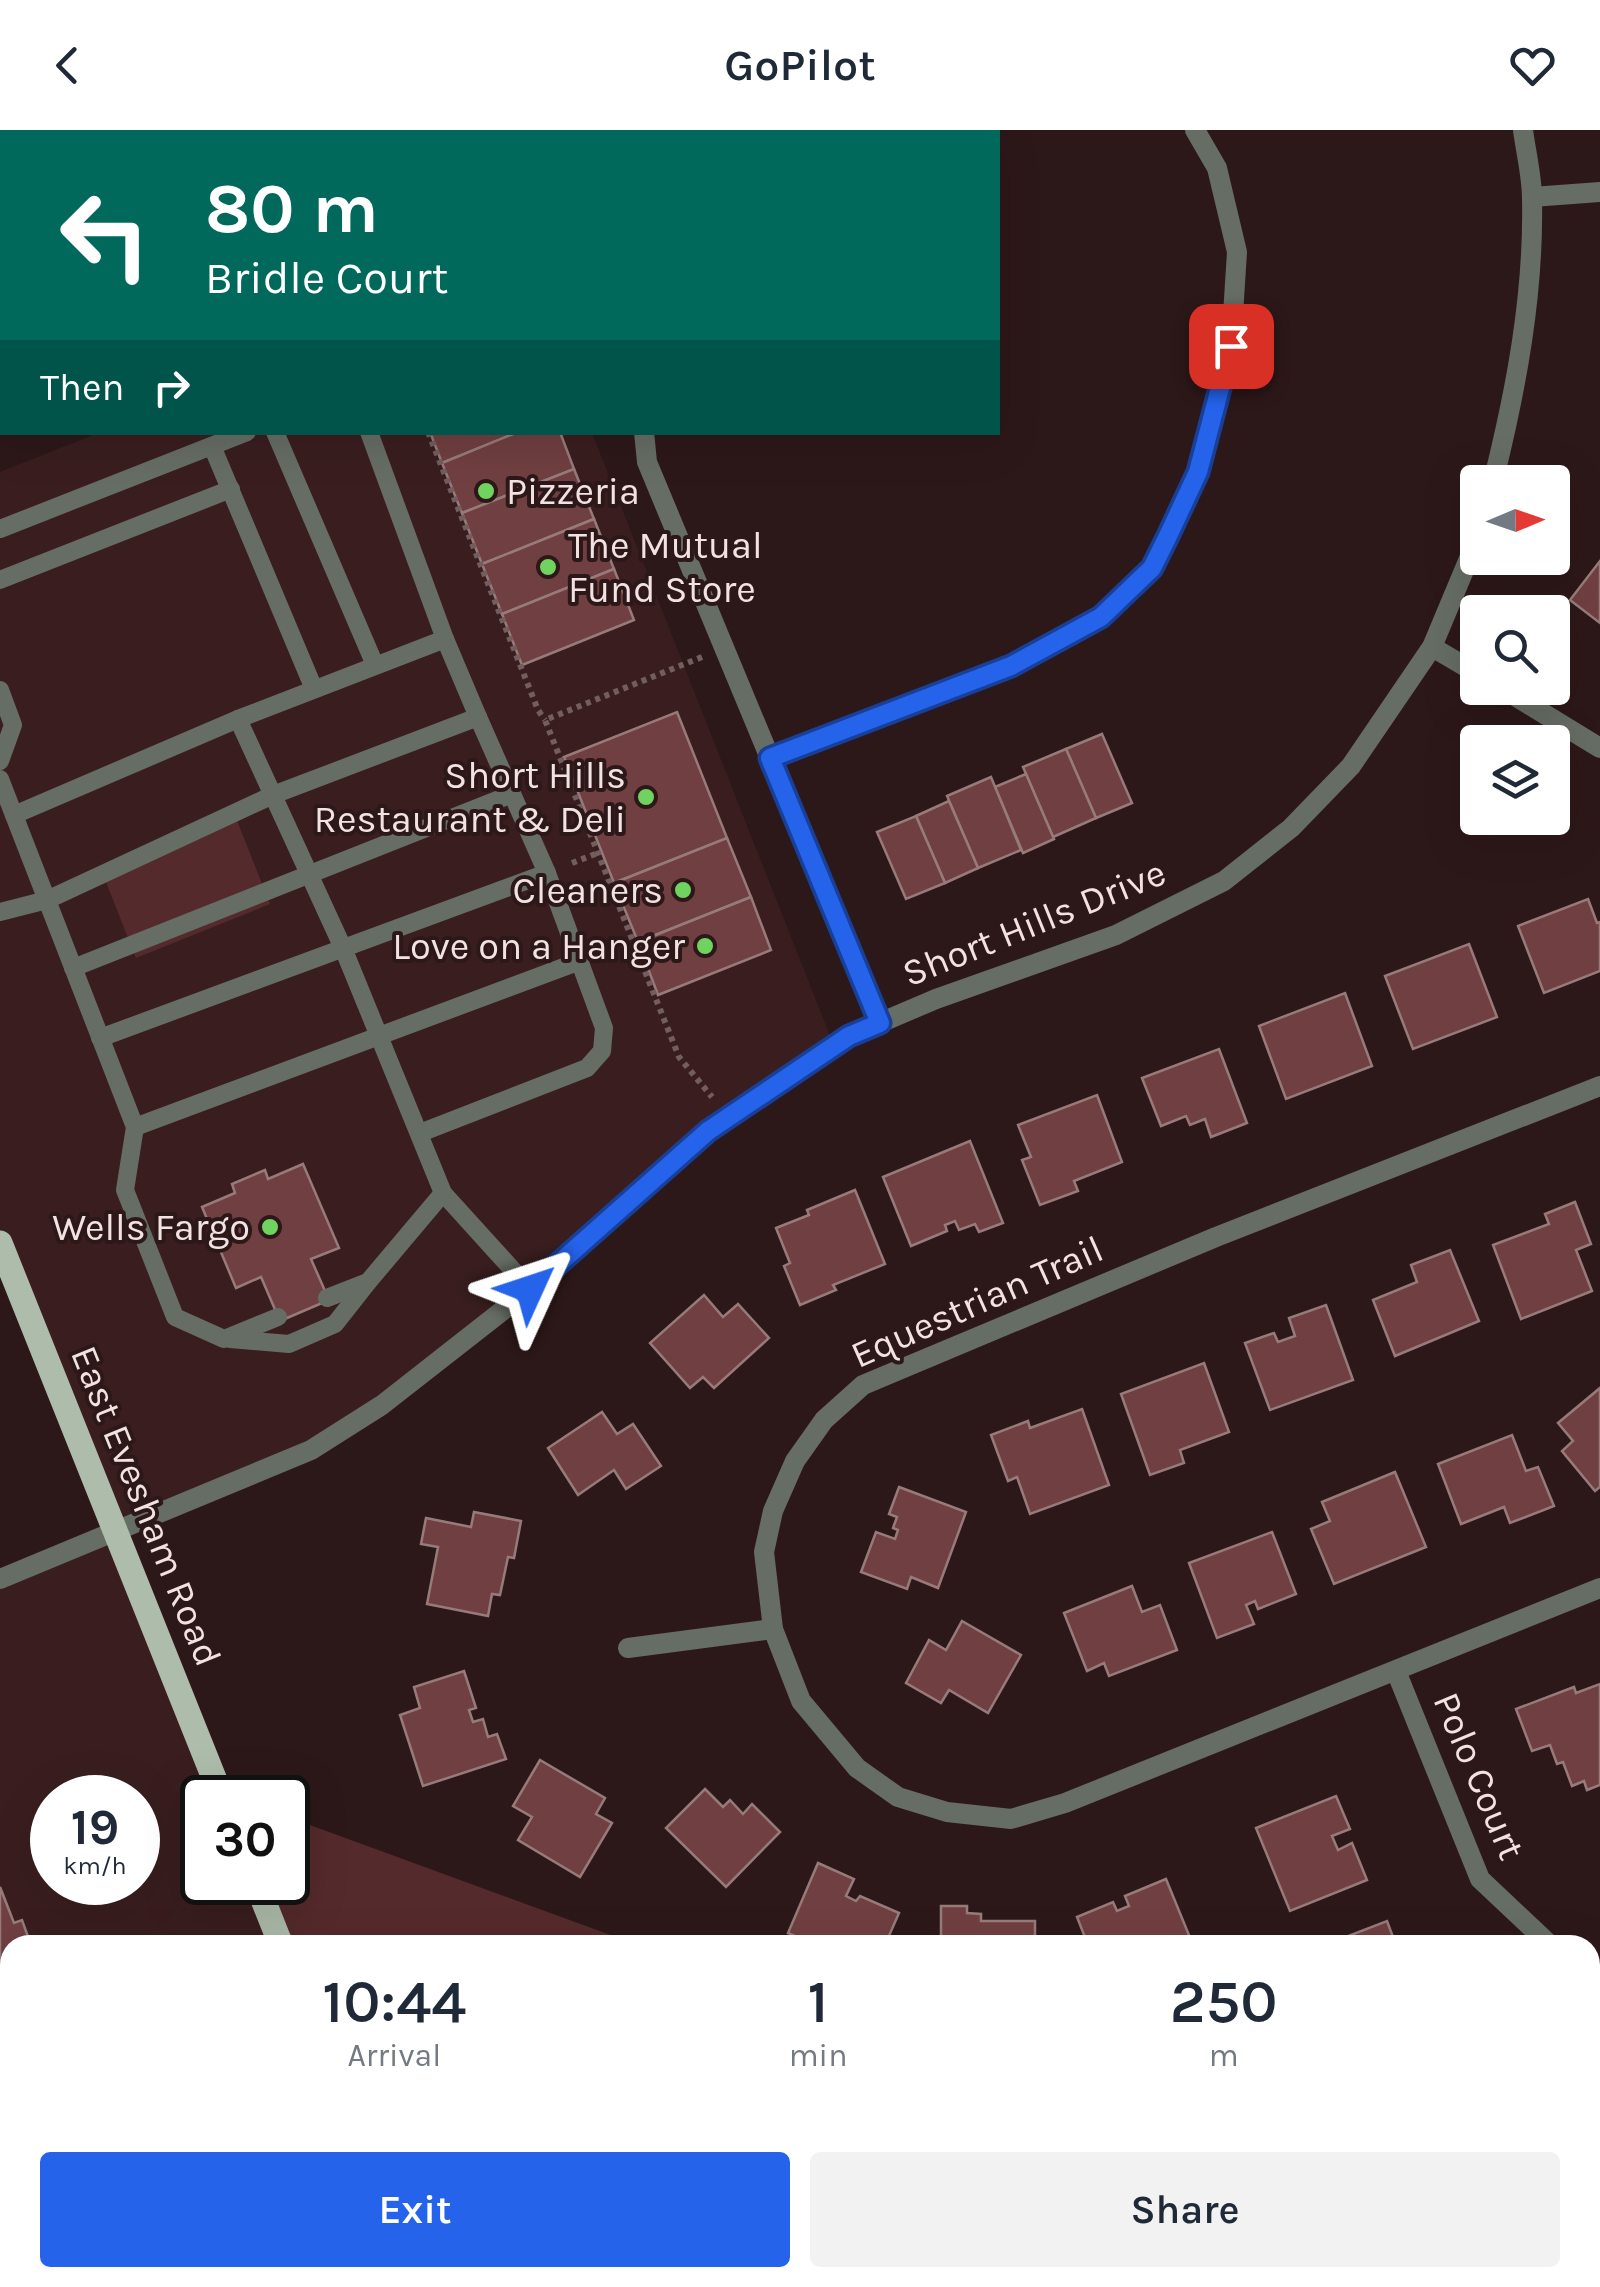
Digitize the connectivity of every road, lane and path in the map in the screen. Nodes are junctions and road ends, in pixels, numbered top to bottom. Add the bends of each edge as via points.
1 (1195, 130) edge
2 (1523, 130) edge
3 (1600, 192) edge
4 (1532, 197) junction
5 (239, 435) edge
6 (277, 435) edge
7 (370, 435) edge
8 (429, 435) edge
9 (644, 435) edge
10 (212, 446) junction
11 (1497, 465) edge
12 (231, 490) junction
13 (0, 529) edge
14 (1462, 575) edge
15 (0, 580) edge
16 (445, 639) junction
17 (1432, 647) junction
18 (724, 648) junction
19 (1460, 663) edge
20 (375, 664) junction
21 (314, 689) junction
22 (0, 690) edge
23 (1530, 705) edge
24 (478, 717) junction
25 (238, 719) junction
26 (545, 720) junction
27 (1600, 748) edge
28 (770, 758) junction
29 (0, 762) edge
30 (0, 779) edge
31 (512, 794) junction
32 (273, 795) junction
33 (14, 815) junction
34 (547, 872) junction
35 (309, 874) junction
36 (47, 900) junction
37 (0, 912) edge
38 (343, 948) junction
39 (580, 960) junction
40 (73, 968) junction
41 (880, 1023) junction
42 (380, 1036) junction
43 (100, 1038) junction
44 (1600, 1086) edge
45 (728, 1117) junction
46 (135, 1127) junction
47 (420, 1133) junction
48 (442, 1193) junction
49 (0, 1243) edge
50 (368, 1282) junction
51 (530, 1289) junction
52 (328, 1298) dead end
53 (278, 1318) dead end
54 (224, 1339) junction
55 (116, 1532) junction
56 (0, 1579) edge
57 (1600, 1588) edge
58 (773, 1629) junction
59 (628, 1648) dead end
60 (1396, 1671) junction
61 (213, 1775) edge
62 (265, 1905) edge
63 (276, 1935) edge
64 (1539, 1935) edge

1 - 28 street via 1217,168 1236,252 1231,346 1198,472 1152,568 1101,617 1011,666
2 - 4 street
3 - 4 street
4 - 11 street via 1527,302
5 - 10 lane
6 - 20 lane
7 - 16 lane
8 - 26 path
9 - 18 street via 647,462
10 - 12 lane
10 - 13 lane
12 - 15 lane
12 - 21 lane
14 - 17 street, Short Hills Drive
16 - 20 lane
16 - 24 lane
17 - 19 street
17 - 41 street, Short Hills Drive via 1351,766 1292,828 1224,881 1116,935
18 - 26 path
18 - 28 street
20 - 21 lane
21 - 25 lane
22 - 29 lane via 13,724
23 - 27 street
24 - 31 lane
24 - 32 lane
25 - 32 lane
25 - 33 lane
26 - 45 path via 679,1057
28 - 41 street
30 - 33 lane
31 - 34 lane
31 - 35 lane
32 - 35 lane
32 - 36 lane
33 - 36 lane
34 - 38 lane
34 - 39 lane
35 - 38 lane
35 - 40 lane
36 - 37 lane
36 - 40 lane
38 - 42 lane
38 - 43 lane
39 - 42 lane
39 - 47 lane via 604,1028 596,1061
40 - 43 lane
41 - 45 street, Short Hills Drive via 849,1036
42 - 46 lane
42 - 47 lane
43 - 46 lane
44 - 58 street, Equestrian Trail via 863,1385 824,1420 795,1461 773,1511 764,1552
45 - 51 street, Short Hills Drive
46 - 54 lane via 125,1190 175,1317
47 - 48 lane
48 - 50 lane
48 - 51 lane
49 - 55 main road, East Evesham Road
50 - 52 lane
50 - 54 lane via 335,1324 289,1344
51 - 55 street, Short Hills Drive via 382,1405 311,1450
53 - 54 lane
55 - 56 street, Short Hills Drive
55 - 61 main road, East Evesham Road
57 - 60 street, Equestrian Trail
58 - 59 street
58 - 60 street, Equestrian Trail via 801,1701 857,1768 898,1797 947,1812 1010,1819
60 - 64 street, Polo Court via 1480,1879
62 - 63 main road

